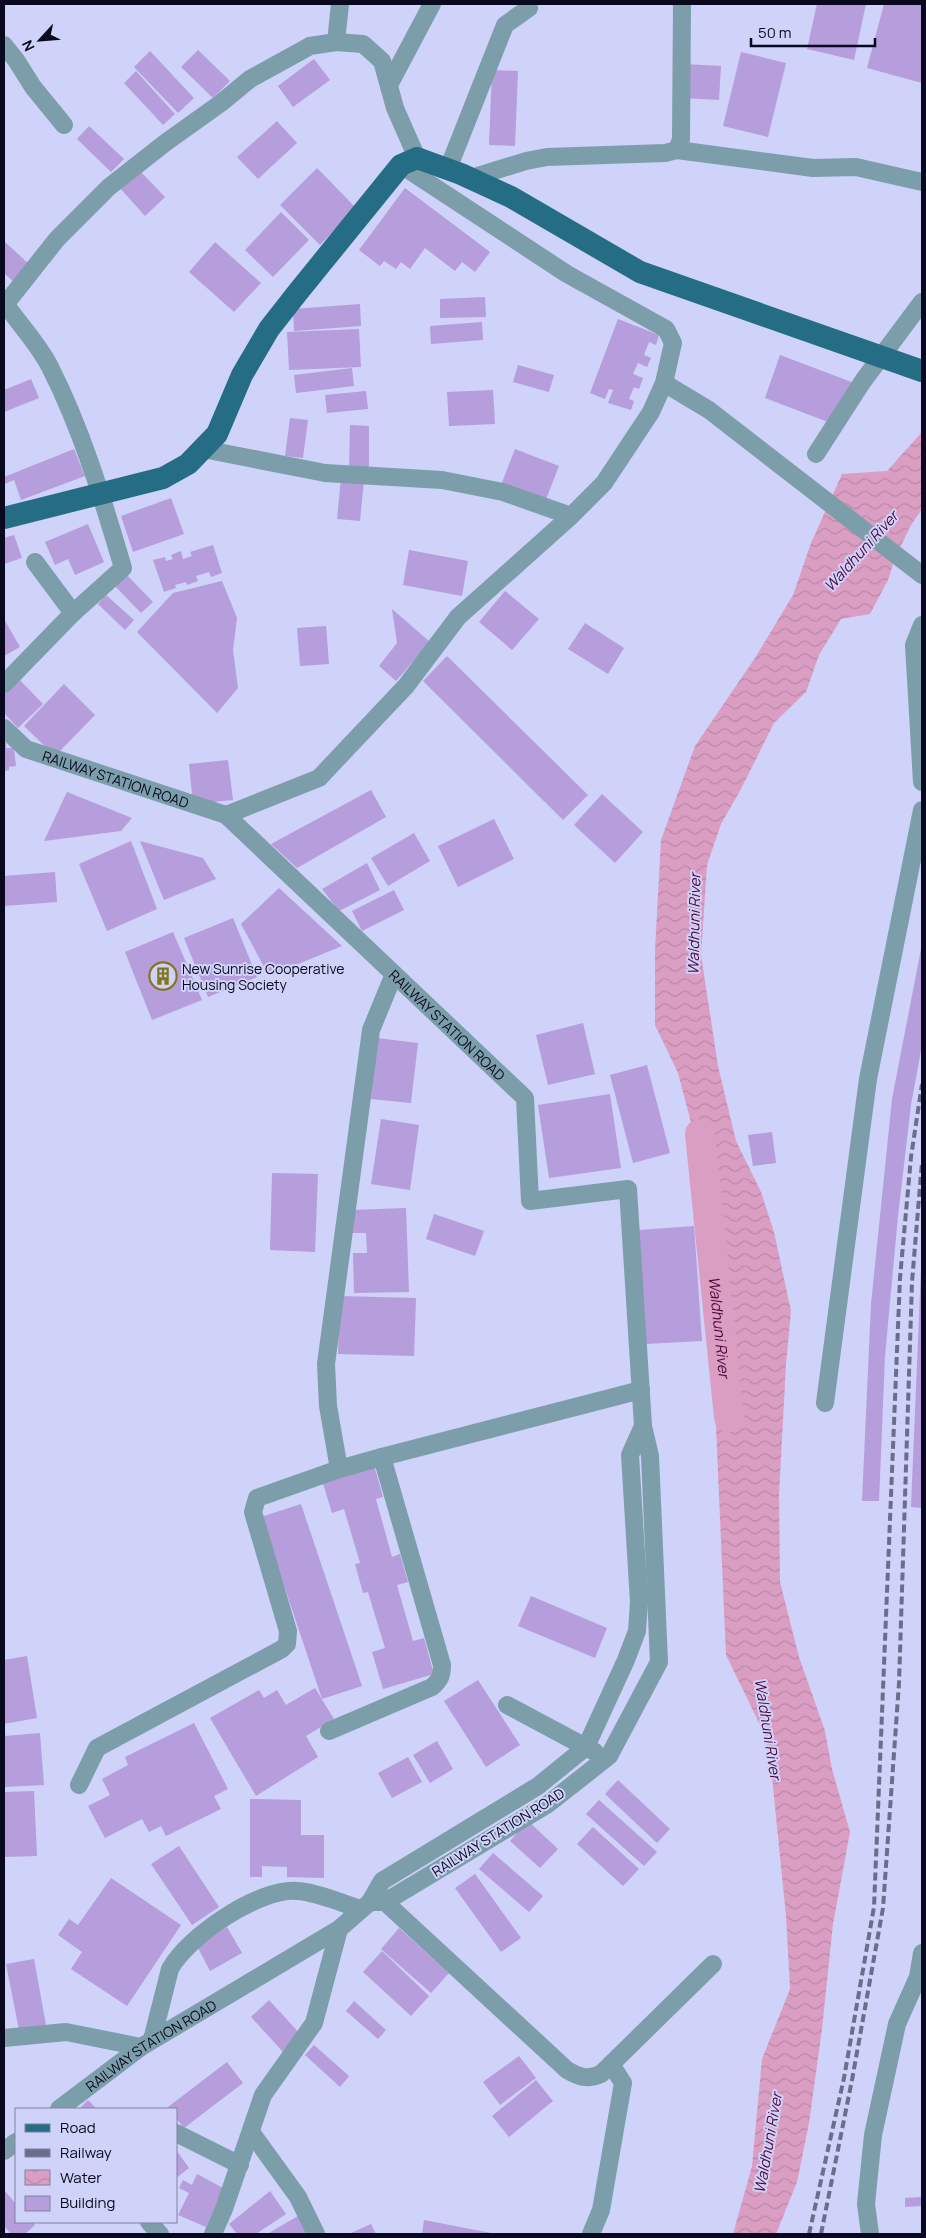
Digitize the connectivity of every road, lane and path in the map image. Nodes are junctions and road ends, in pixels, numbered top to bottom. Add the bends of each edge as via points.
1 (340, 4) edge
2 (432, 4) edge
3 (682, 4) edge
4 (530, 5) edge
5 (336, 42) junction
6 (4, 45) edge
7 (389, 85) junction
8 (64, 125) dead end
9 (677, 150) junction
10 (409, 162) junction
11 (448, 170) junction
12 (470, 178) junction
13 (922, 182) edge
14 (922, 302) edge
15 (5, 305) edge
16 (922, 371) edge
17 (664, 383) junction
18 (203, 448) junction
19 (816, 454) dead end
20 (101, 493) junction
21 (571, 516) junction
22 (4, 518) edge
23 (35, 562) dead end
24 (922, 575) edge
25 (73, 613) junction
26 (922, 626) edge
27 (4, 684) edge
28 (4, 728) edge
29 (922, 782) edge
30 (922, 810) edge
31 (226, 816) junction
32 (394, 974) junction
33 (641, 1390) junction
34 (825, 1403) dead end
35 (643, 1426) junction
36 (382, 1457) junction
37 (340, 1469) junction
38 (507, 1705) dead end
39 (329, 1731) dead end
40 (586, 1748) junction
41 (607, 1758) junction
42 (78, 1785) dead end
43 (373, 1901) junction
44 (338, 1929) junction
45 (922, 1953) edge
46 (713, 1964) dead end
47 (4, 2038) edge
48 (146, 2044) junction
49 (611, 2064) junction
50 (60, 2108) edge
51 (251, 2132) junction
52 (178, 2134) edge
53 (15, 2143) edge
54 (4, 2151) edge
55 (240, 2165) junction
56 (150, 2223) edge
57 (160, 2234) edge
58 (213, 2234) edge
59 (316, 2234) edge
60 (591, 2234) edge
61 (870, 2234) edge

1 - 5 street
2 - 7 street
3 - 9 street via 681,139
4 - 11 street via 505,25
5 - 7 street via 362,44 382,61
5 - 15 street via 310,46 250,79 109,187 57,239
6 - 8 street
7 - 10 street
9 - 12 street via 547,158
9 - 13 street via 813,168 856,167
10 - 11 main road
10 - 17 street via 567,274 666,329 673,343
10 - 18 main road via 298,292 270,330 242,375 217,434
11 - 12 main road
12 - 16 main road via 511,197 640,272
14 - 19 street via 863,381
15 - 20 street via 49,365
17 - 21 street via 651,412 604,483
17 - 24 street via 709,410
18 - 20 main road via 188,464 163,478
18 - 21 street via 325,473 442,480 503,492
20 - 22 main road
20 - 25 street via 122,568
21 - 31 street via 458,617 406,686 319,778
23 - 25 street
25 - 27 street
26 - 29 street via 914,645
28 - 31 street, RAILWAY STATION ROAD via 26,749
30 - 34 street via 868,1079
31 - 32 street, RAILWAY STATION ROAD
32 - 33 street, RAILWAY STATION ROAD via 525,1098 530,1201 628,1189
32 - 37 street via 371,1030 326,1364 328,1406
33 - 35 street, RAILWAY STATION ROAD
33 - 36 street
35 - 40 street, RAILWAY STATION ROAD via 630,1455 639,1602 637,1631
35 - 41 street, RAILWAY STATION ROAD via 650,1456 659,1662
36 - 37 street
36 - 39 street via 442,1674 432,1687
37 - 42 street via 262,1495 254,1504 253,1512 288,1631 287,1644 97,1748
38 - 40 street
40 - 41 street
40 - 43 street, RAILWAY STATION ROAD via 538,1786 382,1881
41 - 43 street, RAILWAY STATION ROAD via 548,1804
43 - 44 street, RAILWAY STATION ROAD
43 - 48 street via 284,1891 243,1906 185,1947 176,1958
43 - 49 street via 567,2070 590,2079
44 - 48 street, RAILWAY STATION ROAD
44 - 51 street via 314,2023 264,2095
45 - 61 street via 918,1977 897,2024 873,2135 866,2204
46 - 49 street
47 - 48 street via 66,2032
48 - 50 street, RAILWAY STATION ROAD
49 - 60 street via 623,2084 602,2210
51 - 55 street
51 - 59 street via 298,2197
52 - 55 street
53 - 54 street
55 - 58 street
56 - 57 street

